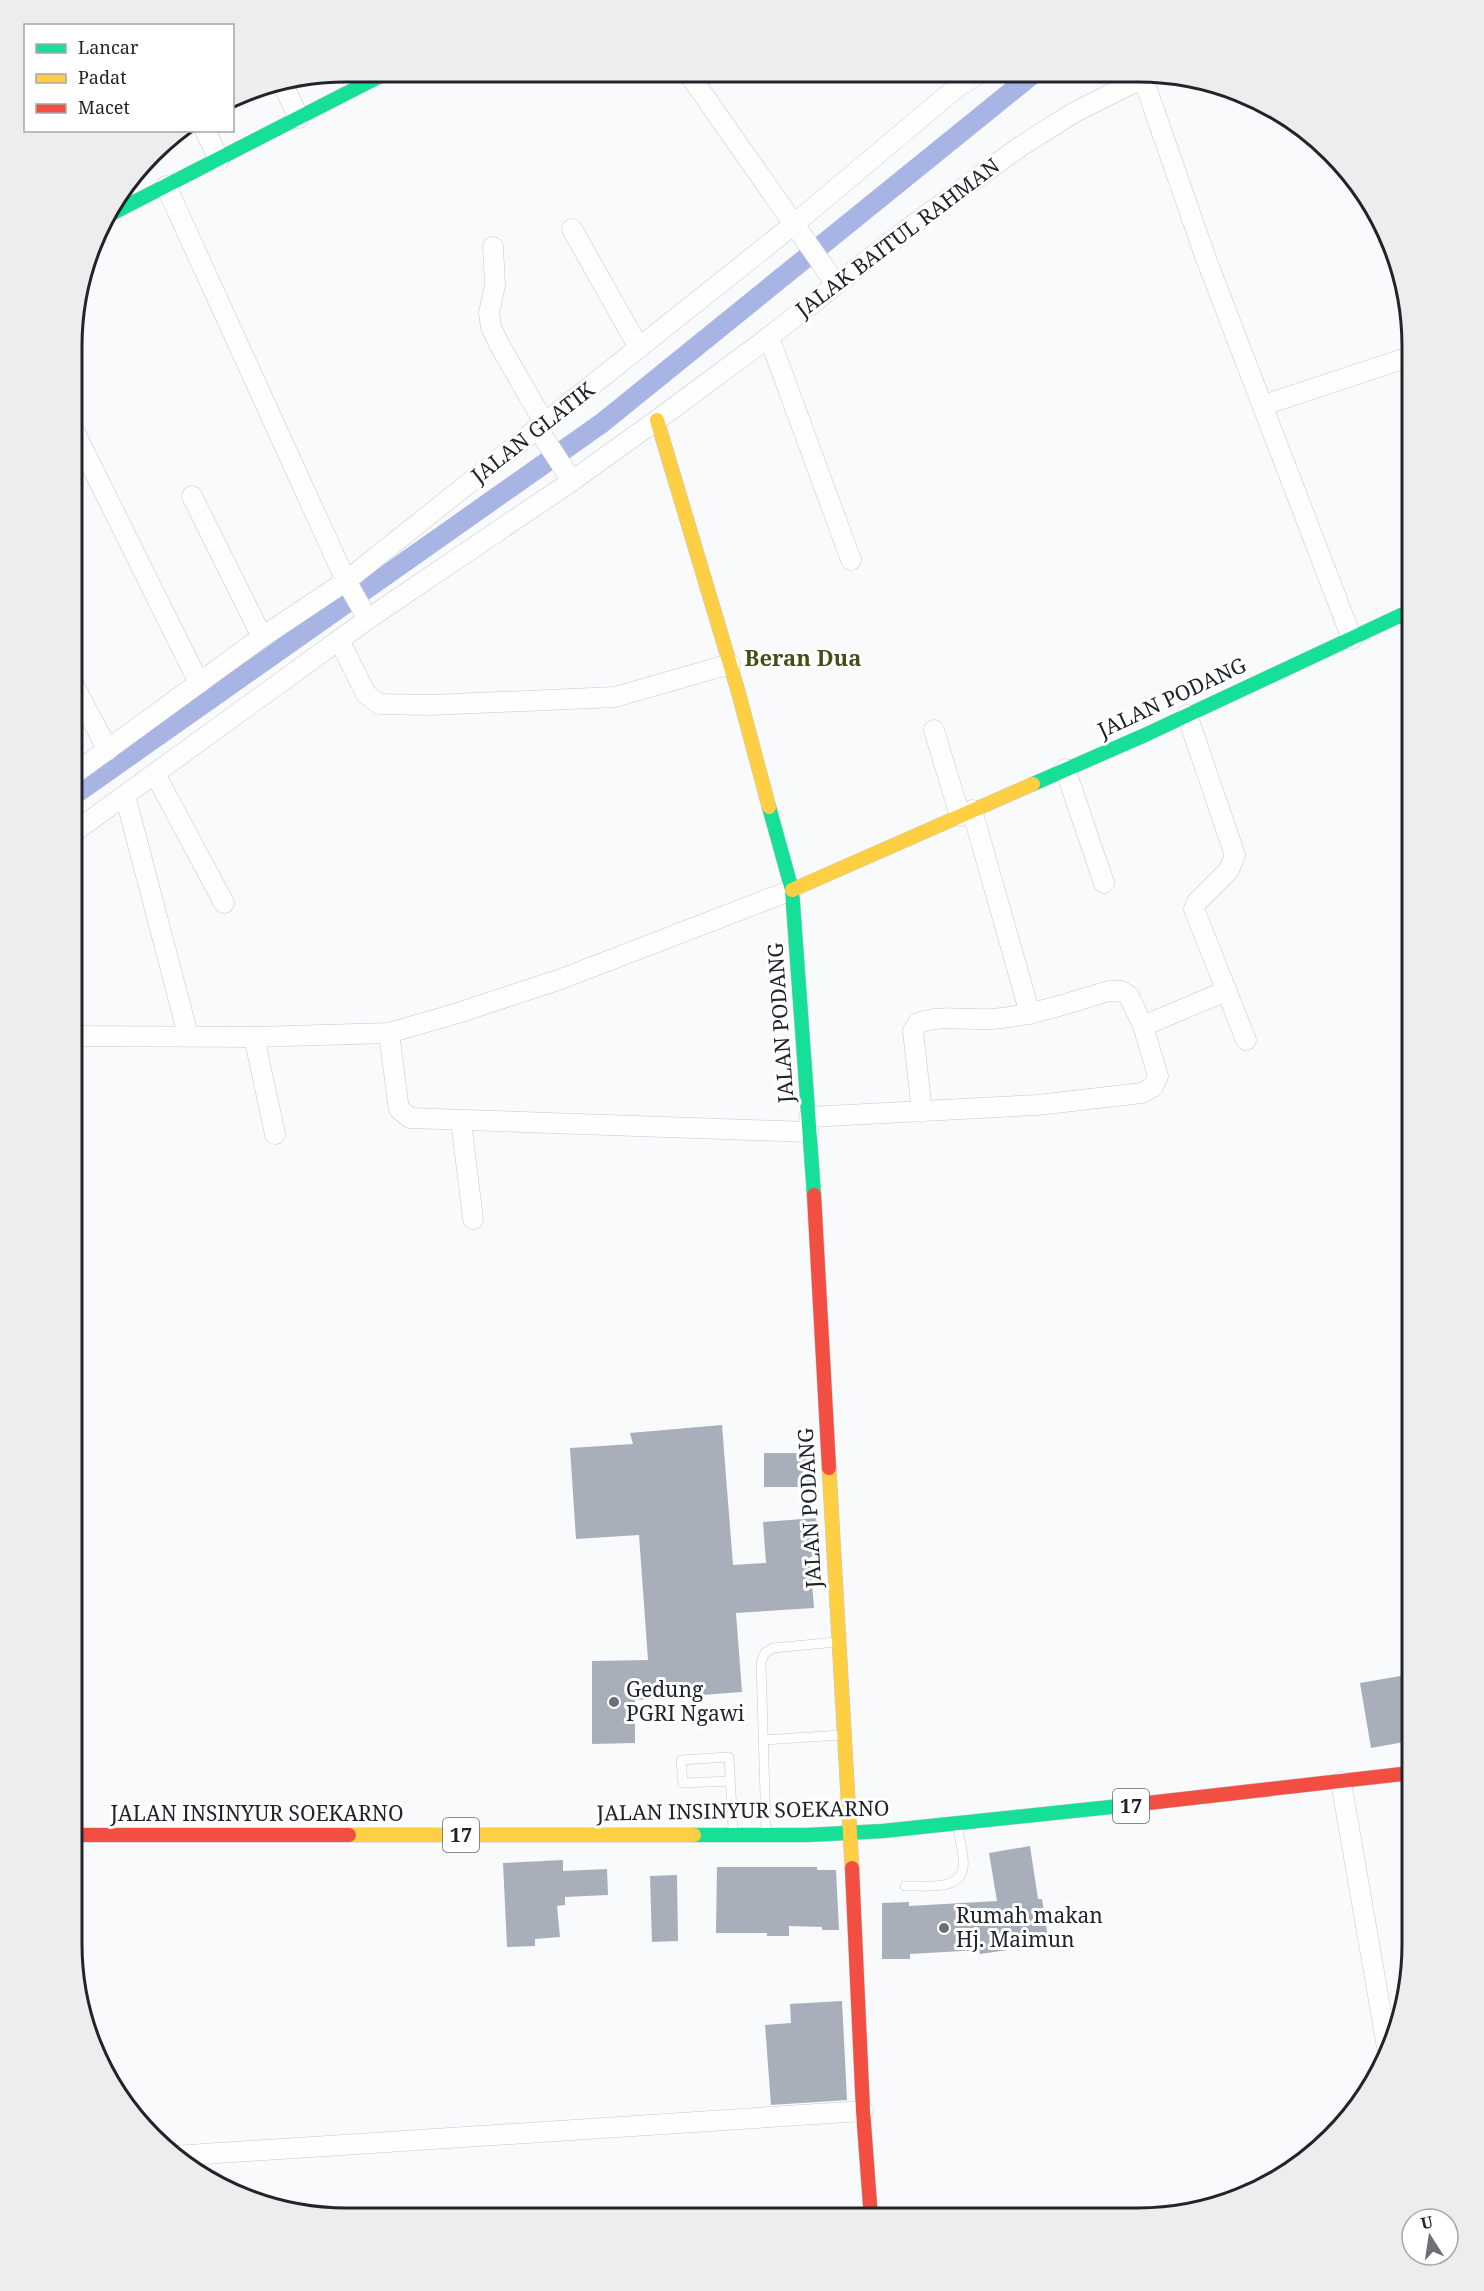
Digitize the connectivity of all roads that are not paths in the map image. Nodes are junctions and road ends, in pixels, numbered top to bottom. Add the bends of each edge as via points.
1 (369, 82) edge
2 (694, 82) edge
3 (965, 82) edge
4 (1135, 82) edge
5 (1149, 83) edge
6 (286, 90) edge
7 (299, 118) junction
8 (206, 132) edge
9 (219, 160) junction
10 (166, 186) junction
11 (121, 209) edge
12 (793, 225) junction
13 (572, 229) dead end
14 (493, 247) dead end
15 (836, 284) junction
16 (769, 337) junction
17 (639, 348) junction
18 (1402, 359) edge
19 (1264, 405) junction
20 (657, 420) junction
21 (543, 432) junction
22 (82, 457) edge
23 (572, 481) junction
24 (192, 496) dead end
25 (851, 560) dead end
26 (348, 585) junction
27 (364, 613) junction
28 (1402, 615) edge
29 (262, 637) junction
30 (1352, 639) junction
31 (339, 640) junction
32 (730, 664) junction
33 (199, 683) junction
34 (82, 701) edge
35 (1187, 715) junction
36 (934, 730) dead end
37 (108, 750) junction
38 (82, 768) edge
39 (1065, 769) junction
40 (155, 774) junction
41 (125, 795) junction
42 (966, 813) junction
43 (82, 826) edge
44 (1104, 883) dead end
45 (792, 890) junction
46 (225, 903) dead end
47 (1226, 991) junction
48 (1030, 1014) junction
49 (1143, 1026) junction
50 (388, 1032) junction
51 (188, 1035) junction
52 (82, 1036) edge
53 (254, 1037) junction
54 (1246, 1040) dead end
55 (922, 1112) junction
56 (461, 1121) junction
57 (809, 1125) junction
58 (275, 1134) dead end
59 (473, 1219) dead end
60 (840, 1642) junction
61 (845, 1735) junction
62 (764, 1740) junction
63 (1402, 1774) edge
64 (730, 1781) junction
65 (1341, 1782) junction
66 (958, 1824) junction
67 (849, 1833) junction
68 (82, 1835) edge
69 (733, 1835) junction
70 (766, 1835) junction
71 (905, 1886) dead end
72 (1385, 2036) edge
73 (863, 2111) junction
74 (187, 2155) edge
75 (870, 2208) edge

1 - 7 main road
2 - 12 street
3 - 12 street, JALAN GLATIK
4 - 15 street, JALAK BAITUL RAHMAN via 1075,112 1021,146
5 - 19 street via 1205,256
6 - 7 street
7 - 9 main road
8 - 9 street
9 - 10 main road
10 - 11 main road
10 - 26 street
12 - 15 street
12 - 17 street, JALAN GLATIK
13 - 17 street
14 - 21 street via 491,327
15 - 16 street, JALAK BAITUL RAHMAN
16 - 20 street, JALAK BAITUL RAHMAN
16 - 25 street
17 - 21 street, JALAN GLATIK
18 - 19 street
19 - 30 street
20 - 23 street, JALAK BAITUL RAHMAN
20 - 32 main road
21 - 23 street
21 - 26 street, JALAN GLATIK
22 - 33 street
23 - 27 street, JALAK BAITUL RAHMAN
24 - 29 street
26 - 27 street
26 - 29 street, JALAN GLATIK
27 - 31 street, JALAK BAITUL RAHMAN
28 - 30 main road, JALAN PODANG
29 - 33 street, JALAN GLATIK
30 - 35 main road, JALAN PODANG
31 - 32 street via 366,694 379,704 615,697
31 - 40 street, JALAK BAITUL RAHMAN
32 - 45 main road
33 - 37 street, JALAN GLATIK
34 - 37 street
35 - 39 main road, JALAN PODANG
35 - 47 street via 1234,855 1230,870 1194,909
36 - 42 street
37 - 38 street, JALAN GLATIK
39 - 42 main road, JALAN PODANG
39 - 44 street
40 - 41 street, JALAK BAITUL RAHMAN
40 - 46 street
41 - 43 street, JALAK BAITUL RAHMAN
41 - 51 street
42 - 45 main road, JALAN PODANG
42 - 48 street
45 - 50 street via 561,979
45 - 57 main road, JALAN PODANG
47 - 49 street
47 - 54 street
48 - 49 street via 1116,990 1129,996
48 - 55 street via 918,1023 913,1031
49 - 55 street via 1158,1076 1153,1087 1142,1093
50 - 53 street
50 - 56 street via 399,1109 410,1118
51 - 52 street
51 - 53 street
53 - 58 street
55 - 57 street
56 - 57 street
56 - 59 street
57 - 60 main road, JALAN PODANG
60 - 61 main road, JALAN PODANG
60 - 62 lane via 773,1648 765,1653 761,1662
61 - 62 lane
61 - 67 main road, JALAN PODANG
62 - 70 lane
63 - 65 main road, JALAN INSINYUR SOEKARNO / 17
64 - 64 lane via 729,1757 681,1761 683,1783
64 - 69 lane
65 - 66 main road, JALAN INSINYUR SOEKARNO / 17
65 - 72 street
66 - 67 main road, JALAN INSINYUR SOEKARNO / 17
66 - 71 lane via 963,1867 959,1879 951,1884
67 - 70 main road, JALAN INSINYUR SOEKARNO / 17
67 - 73 main road, JALAN PODANG
68 - 69 main road, JALAN INSINYUR SOEKARNO / 17
69 - 70 main road, JALAN INSINYUR SOEKARNO / 17
73 - 74 street
73 - 75 main road, JALAN PODANG

